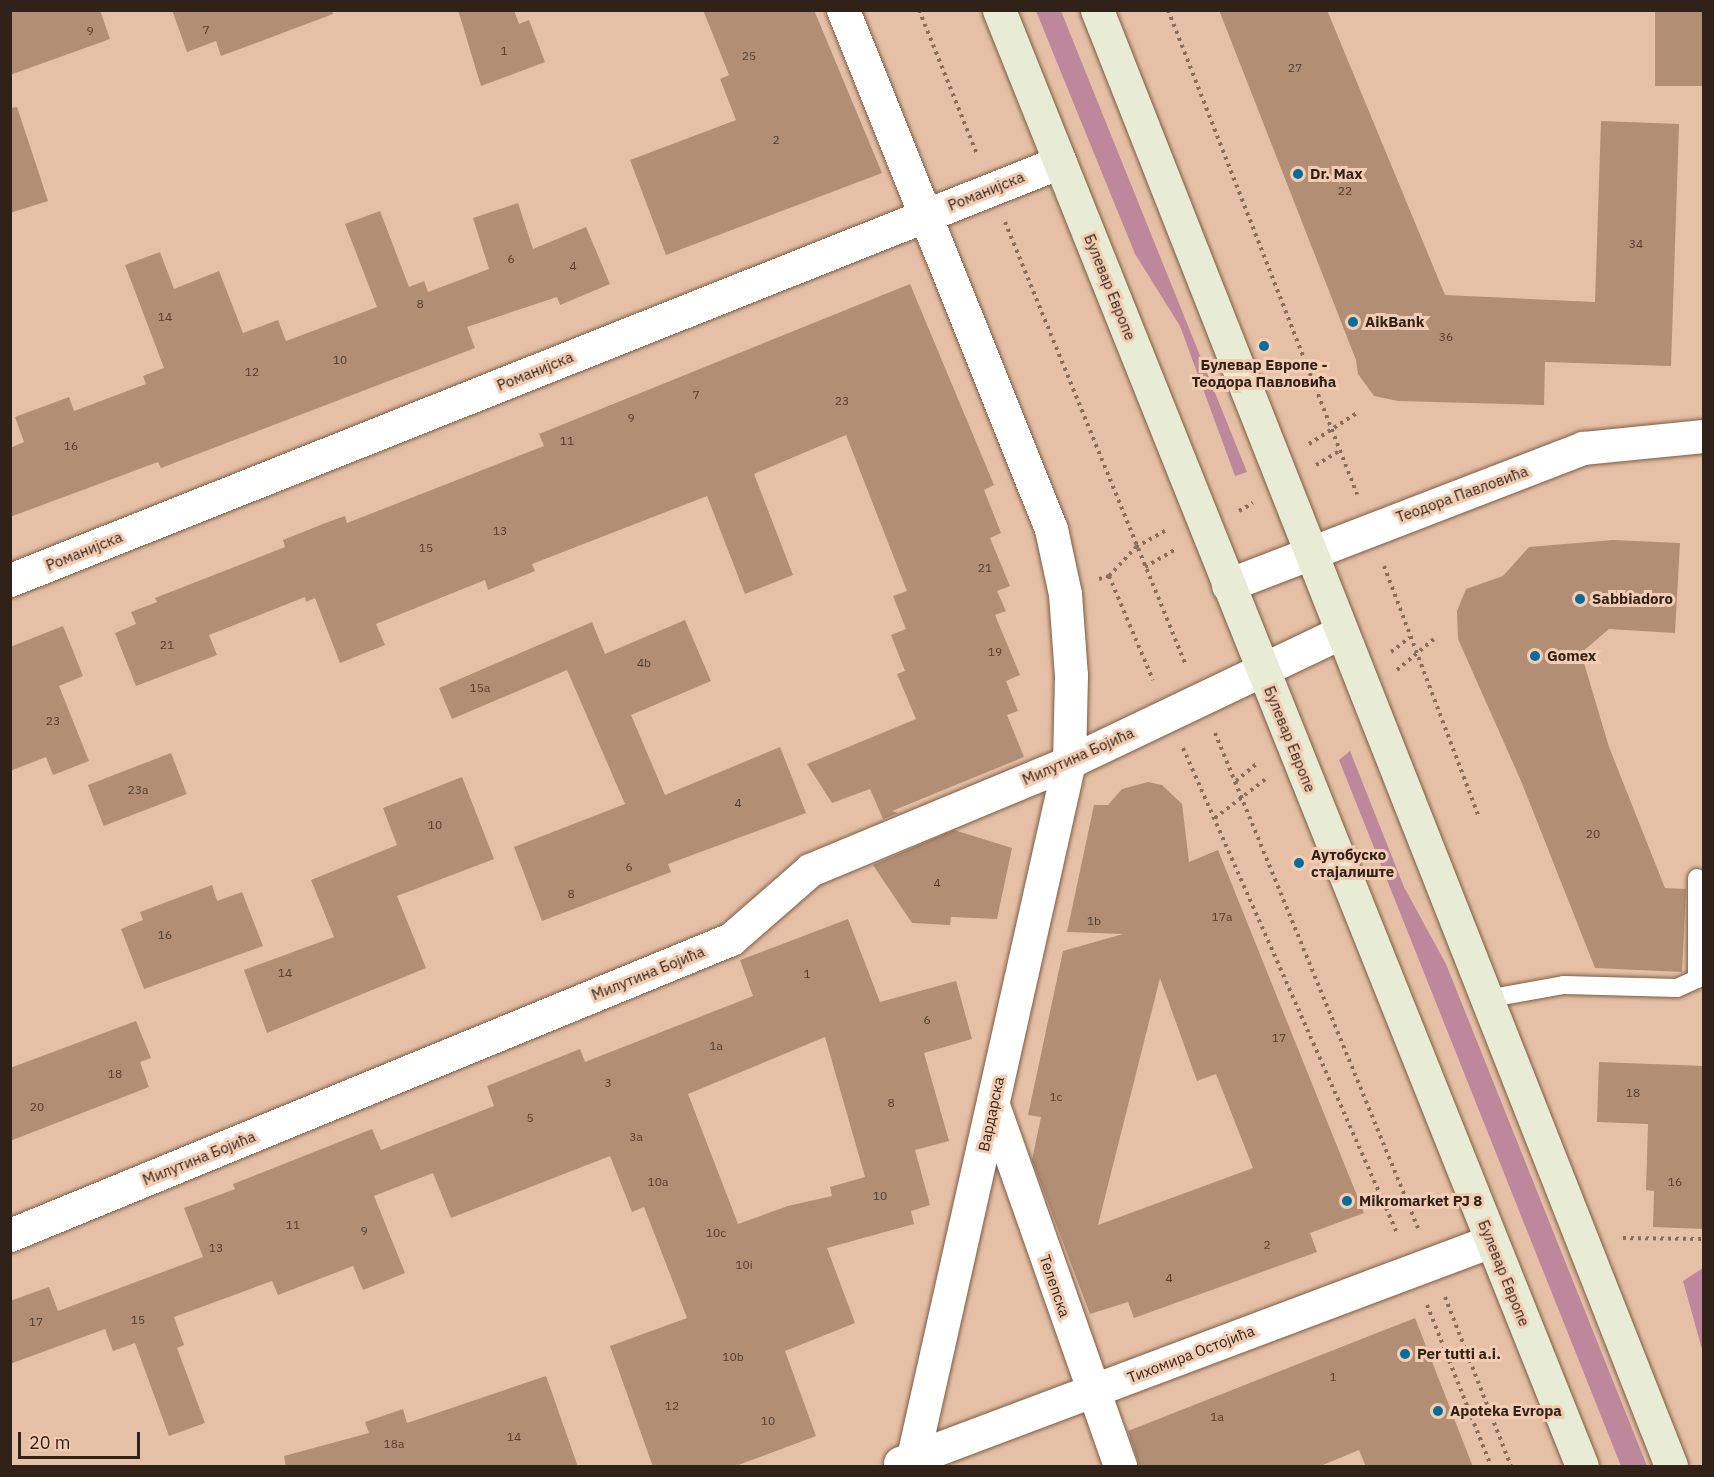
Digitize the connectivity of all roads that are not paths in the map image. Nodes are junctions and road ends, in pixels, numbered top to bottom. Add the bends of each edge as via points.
1 (843, 10) edge
2 (999, 10) edge
3 (1097, 10) edge
4 (1060, 162) junction
5 (924, 215) junction
6 (1704, 436) edge
7 (1308, 551) junction
8 (10, 580) edge
9 (1228, 585) junction
10 (1340, 633) junction
11 (1262, 669) junction
12 (1069, 762) junction
13 (1697, 878) dead end
14 (1486, 999) junction
15 (993, 1105) junction
16 (10, 1235) edge
17 (1491, 1241) junction
18 (1092, 1392) junction
19 (906, 1463) edge
20 (1120, 1467) edge
21 (1582, 1467) edge
22 (1671, 1467) edge

1 - 5 street
2 - 4 main road, Булевар Европе
3 - 7 main road
4 - 5 street, Романијска
4 - 9 main road, Булевар Европе
5 - 8 street, Романијска
5 - 12 street via 1051,529 1066,602 1071,675
6 - 7 street, Теодора Павловића via 1583,448
7 - 9 street, Теодора Павловића
7 - 10 main road
9 - 11 main road, Булевар Европе
10 - 11 street, Милутина Бојића
10 - 14 main road
11 - 12 street, Милутина Бојића
11 - 17 main road, Булевар Европе
12 - 15 street, Вардарска
12 - 16 street, Милутина Бојића via 810,870 731,939
13 - 14 lane via 1697,979 1677,988 1564,985
14 - 22 main road
15 - 18 street, Телепска
15 - 19 street, Вардарска
17 - 18 street, Тихомира Остојића
17 - 21 main road, Булевар Европе
18 - 19 street, Тихомира Остојића
18 - 20 street, Телепска

